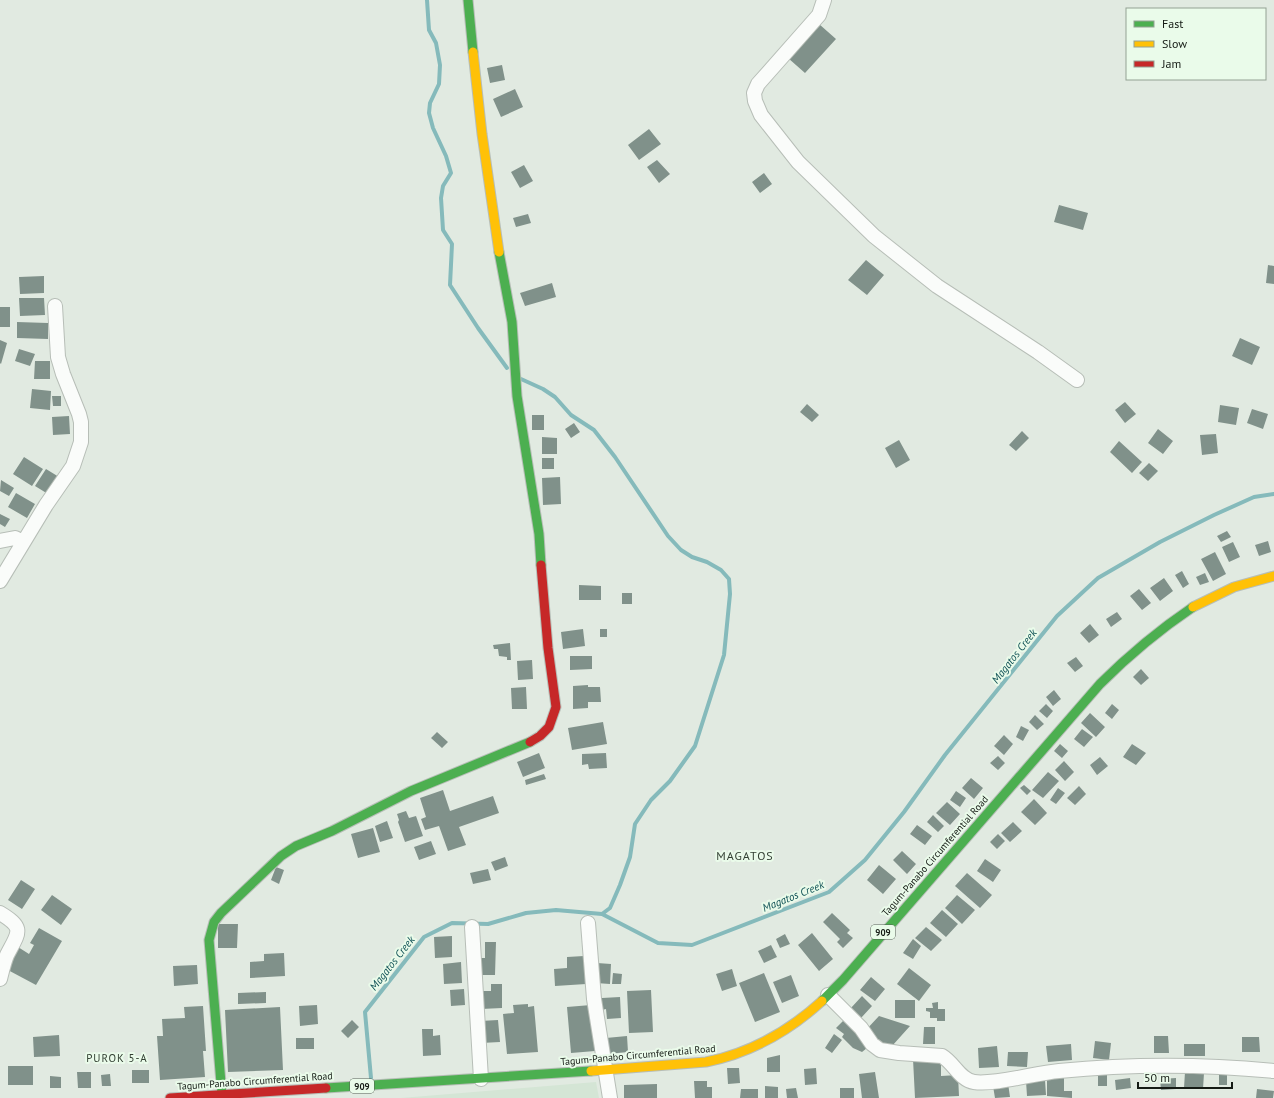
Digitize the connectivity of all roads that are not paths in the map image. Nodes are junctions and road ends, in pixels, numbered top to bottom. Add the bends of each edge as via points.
1 (468, 0) edge
2 (824, 0) edge
3 (55, 306) dead end
4 (1077, 380) dead end
5 (0, 542) edge
6 (23, 542) junction
7 (1274, 576) edge
8 (0, 581) edge
9 (0, 913) edge
10 (588, 923) dead end
11 (472, 927) dead end
12 (0, 979) edge
13 (828, 995) junction
14 (605, 1069) junction
15 (1274, 1070) edge
16 (481, 1079) junction
17 (222, 1095) junction
18 (270, 1095) edge
19 (170, 1098) edge
20 (610, 1098) edge

1 - 17 main road via 482,134 512,322 517,396 540,534 548,648 555,692 554,716 549,727 528,743 411,791 332,831 296,846 281,856 221,913 214,922 209,940
2 - 4 street via 819,14 758,84 754,93 761,115 798,162 874,236 937,286
3 - 6 street via 58,357 80,418 81,442 73,466
5 - 6 street via 15,538
6 - 8 street
7 - 13 main road, Tagum-Panabo Circumferential Road / 909 via 1230,589 1201,603 1138,647 1061,727
9 - 12 street via 14,922 18,929
10 - 14 street via 594,999
11 - 16 street
13 - 14 main road, Tagum-Panabo Circumferential Road / 909 via 774,1037 724,1059
13 - 15 street via 861,1028 875,1047 887,1052 942,1056 964,1077 974,1082 1059,1070 1150,1066
14 - 16 main road, Tagum-Panabo Circumferential Road / 909
14 - 20 street
16 - 18 main road, Tagum-Panabo Circumferential Road / 909 via 331,1087
17 - 18 main road, Tagum-Panabo Circumferential Road / 909
17 - 19 main road, Tagum-Panabo Circumferential Road / 909

